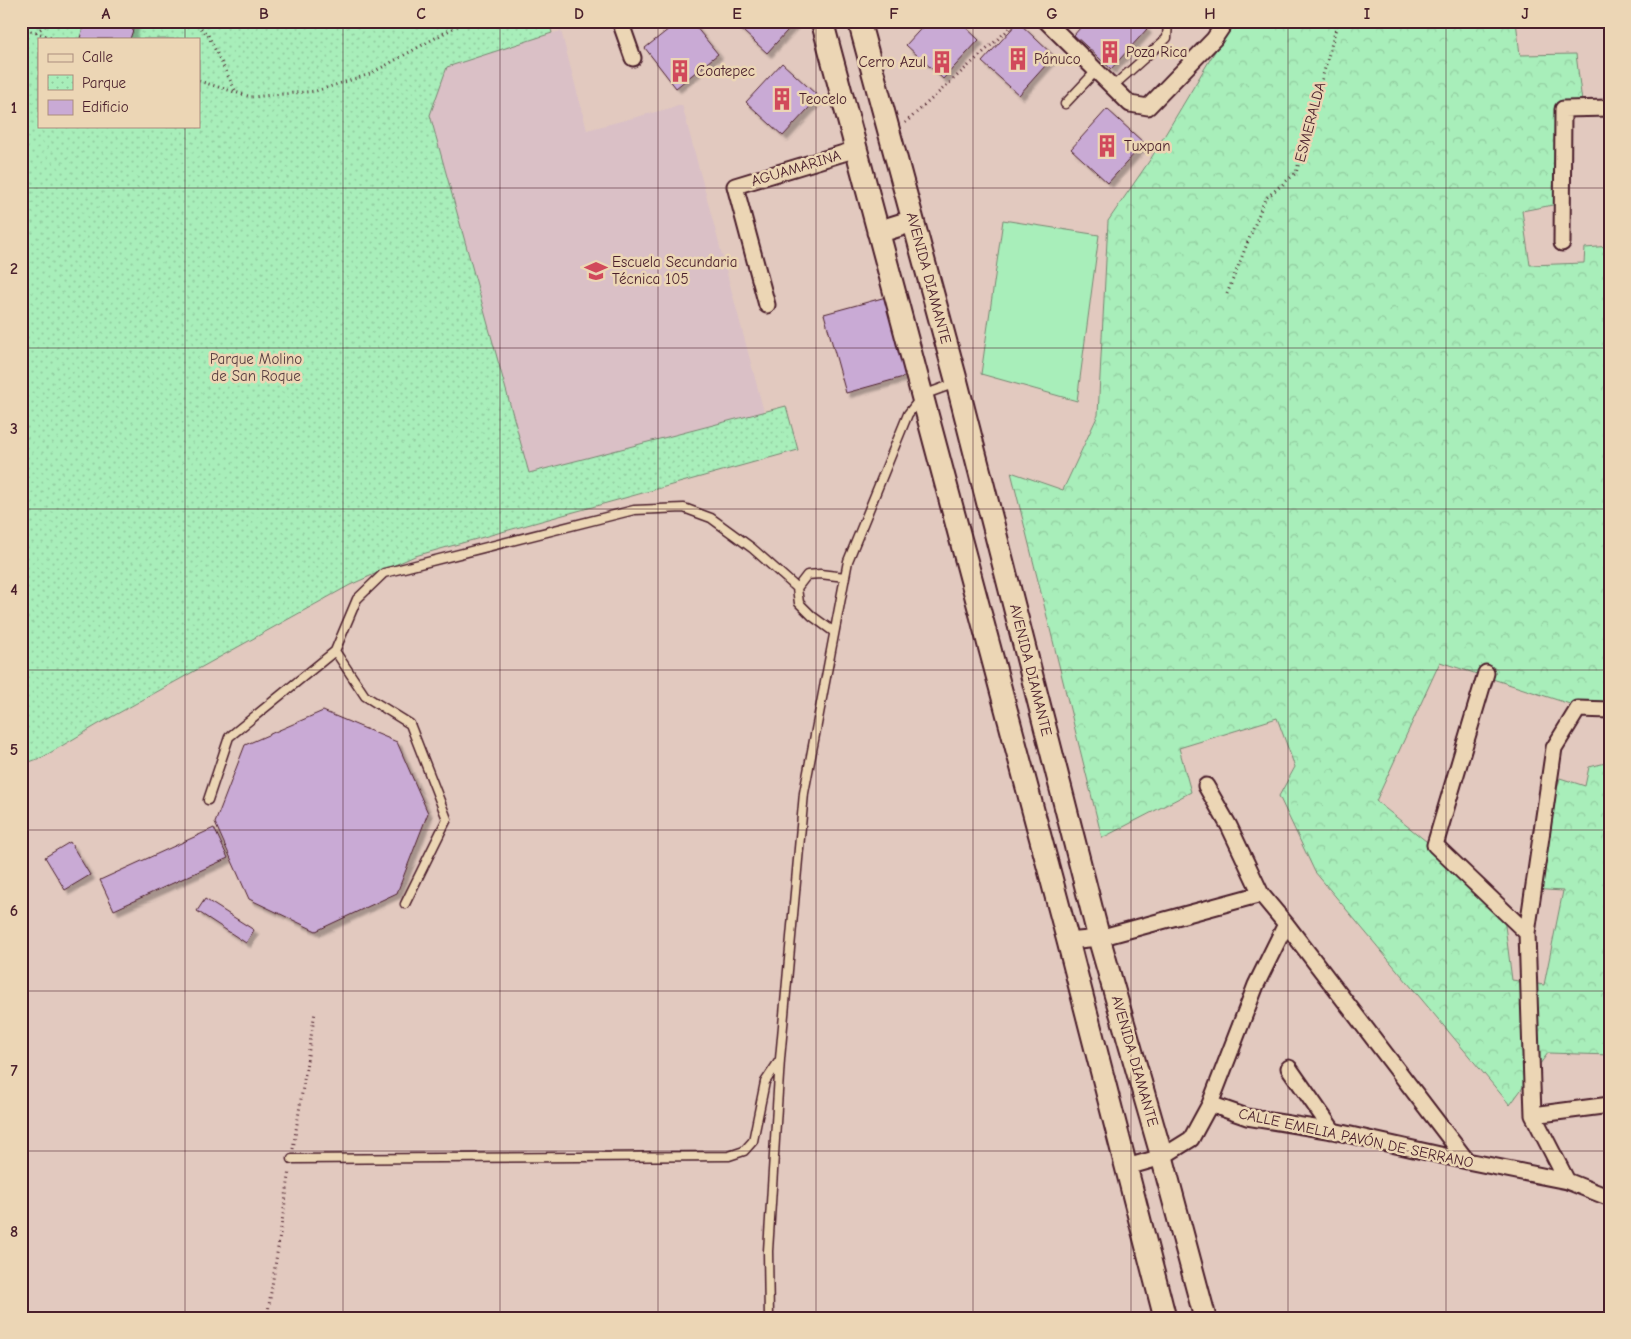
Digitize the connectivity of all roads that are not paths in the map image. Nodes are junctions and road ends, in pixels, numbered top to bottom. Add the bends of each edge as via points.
1 (620, 21) edge
2 (860, 21) edge
3 (1046, 21) edge
4 (1066, 21) edge
5 (1168, 21) edge
6 (1226, 21) edge
7 (826, 22) edge
8 (1064, 38) junction
9 (633, 58) dead end
10 (1096, 71) junction
11 (1112, 86) junction
12 (1065, 104) dead end
13 (1610, 108) edge
14 (857, 149) junction
15 (913, 221) junction
16 (878, 232) junction
17 (1562, 242) dead end
18 (768, 305) dead end
19 (957, 382) junction
20 (923, 395) junction
21 (845, 578) junction
22 (797, 588) junction
23 (834, 632) junction
24 (335, 651) junction
25 (1486, 673) dead end
26 (1610, 710) edge
27 (1206, 786) dead end
28 (208, 800) dead end
29 (1261, 894) junction
30 (405, 904) dead end
31 (1286, 924) junction
32 (1527, 934) junction
33 (1099, 938) junction
34 (1068, 941) junction
35 (780, 1059) junction
36 (1289, 1068) dead end
37 (1210, 1104) junction
38 (1610, 1105) edge
39 (1533, 1115) junction
40 (1333, 1130) junction
41 (1162, 1157) junction
42 (292, 1158) dead end
43 (1467, 1162) junction
44 (1127, 1167) junction
45 (1567, 1181) junction
46 (1610, 1198) edge
47 (769, 1318) edge
48 (1165, 1318) edge
49 (1204, 1318) edge

1 - 9 street
2 - 15 main road, AVENIDA DIAMANTE
3 - 8 street
4 - 8 street
5 - 11 lane via 1167,38
6 - 11 street via 1214,39 1148,107 1130,104
7 - 14 main road
8 - 10 street
10 - 11 street
10 - 12 lane
13 - 17 street via 1563,109
14 - 16 main road
14 - 18 street, AGUAMARINA via 735,186
15 - 16 main road
15 - 19 main road, AVENIDA DIAMANTE
16 - 20 main road
19 - 20 lane
19 - 33 main road, AVENIDA DIAMANTE
20 - 21 lane via 908,414 848,561
20 - 34 main road
21 - 22 lane via 807,575
21 - 23 lane
22 - 23 lane via 799,603
22 - 24 lane via 752,548 711,518 684,508 634,510 384,573 357,599
23 - 35 lane via 804,793
24 - 28 lane via 230,737
24 - 30 lane via 365,696 410,724 448,819
25 - 32 street via 1435,845
26 - 32 street via 1578,709 1554,748
27 - 29 street
29 - 31 street
29 - 33 street
31 - 37 street via 1256,986
31 - 43 street
32 - 39 street
33 - 34 street
33 - 41 main road, AVENIDA DIAMANTE
34 - 44 main road
35 - 42 lane via 765,1082 753,1141 744,1152 729,1156
35 - 47 lane via 768,1251
36 - 40 street
37 - 40 street, CALLE EMELIA PAVÓN DE SERRANO via 1247,1117
37 - 41 street via 1191,1140
38 - 39 street
39 - 45 street
40 - 43 street, CALLE EMELIA PAVÓN DE SERRANO
41 - 44 street
41 - 49 main road, AVENIDA DIAMANTE
43 - 45 street, CALLE EMELIA PAVÓN DE SERRANO
44 - 48 main road
45 - 46 street, CALLE EMELIA PAVÓN DE SERRANO

